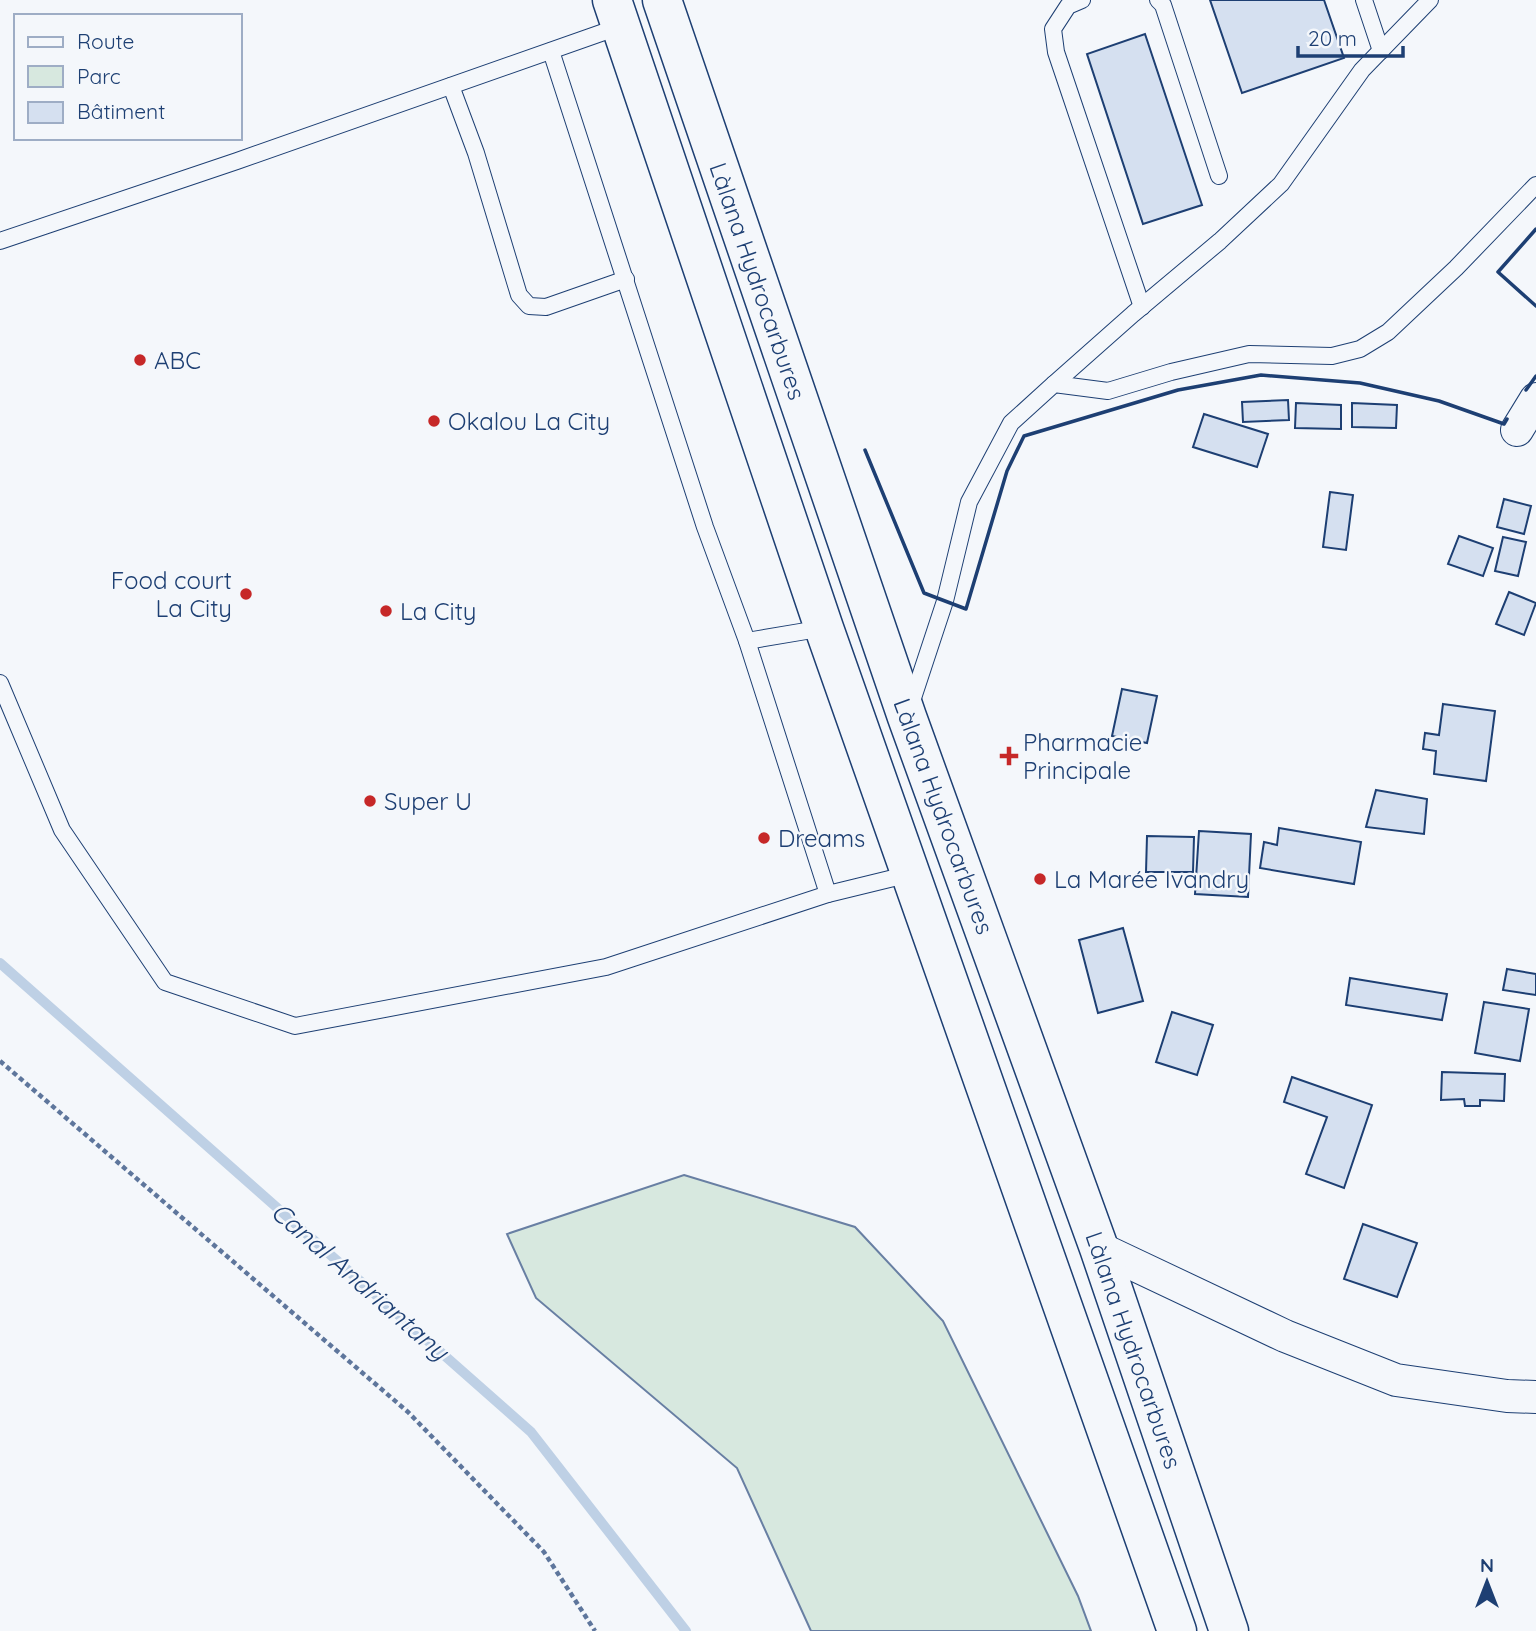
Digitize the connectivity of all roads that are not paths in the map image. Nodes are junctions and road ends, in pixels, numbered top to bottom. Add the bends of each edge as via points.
1 (662, 0) edge
2 (1082, 0) edge
3 (1158, 0) edge
4 (1364, 0) edge
5 (1430, 0) edge
6 (616, 13) edge
7 (551, 51) junction
8 (1381, 51) junction
9 (451, 86) junction
10 (1219, 176) dead end
11 (1536, 185) edge
12 (0, 241) edge
13 (626, 279) junction
14 (1142, 307) junction
15 (1054, 384) junction
16 (1536, 400) edge
17 (1517, 430) dead end
18 (824, 628) junction
19 (747, 641) junction
20 (0, 683) edge
21 (907, 717) junction
22 (910, 874) junction
23 (828, 894) junction
24 (1100, 1248) junction
25 (1536, 1396) edge
26 (1177, 1631) edge
27 (1230, 1631) edge

1 - 21 main road, Làlana Hydrocarbures
2 - 14 lane via 1068,6 1053,29 1056,52
3 - 10 lane
4 - 8 lane
5 - 8 lane
6 - 7 lane
6 - 18 main road, Làlana Hydrocarbures
7 - 9 lane
7 - 13 lane
8 - 14 lane via 1362,70 1281,184
9 - 12 lane
9 - 13 lane via 519,295 529,306 546,307
11 - 15 lane via 1398,323 1360,349 1332,356 1249,354 1108,391
13 - 19 lane via 705,527
14 - 15 lane
15 - 21 lane via 1010,423 969,502 945,601
16 - 17 street
18 - 19 lane
18 - 22 main road, Làlana Hydrocarbures
19 - 23 lane
20 - 23 lane via 62,830 165,982 295,1026 606,967
21 - 24 main road, Làlana Hydrocarbures
22 - 23 lane
22 - 26 main road, Làlana Hydrocarbures
24 - 25 street via 1285,1336 1396,1380
24 - 27 main road, Làlana Hydrocarbures

